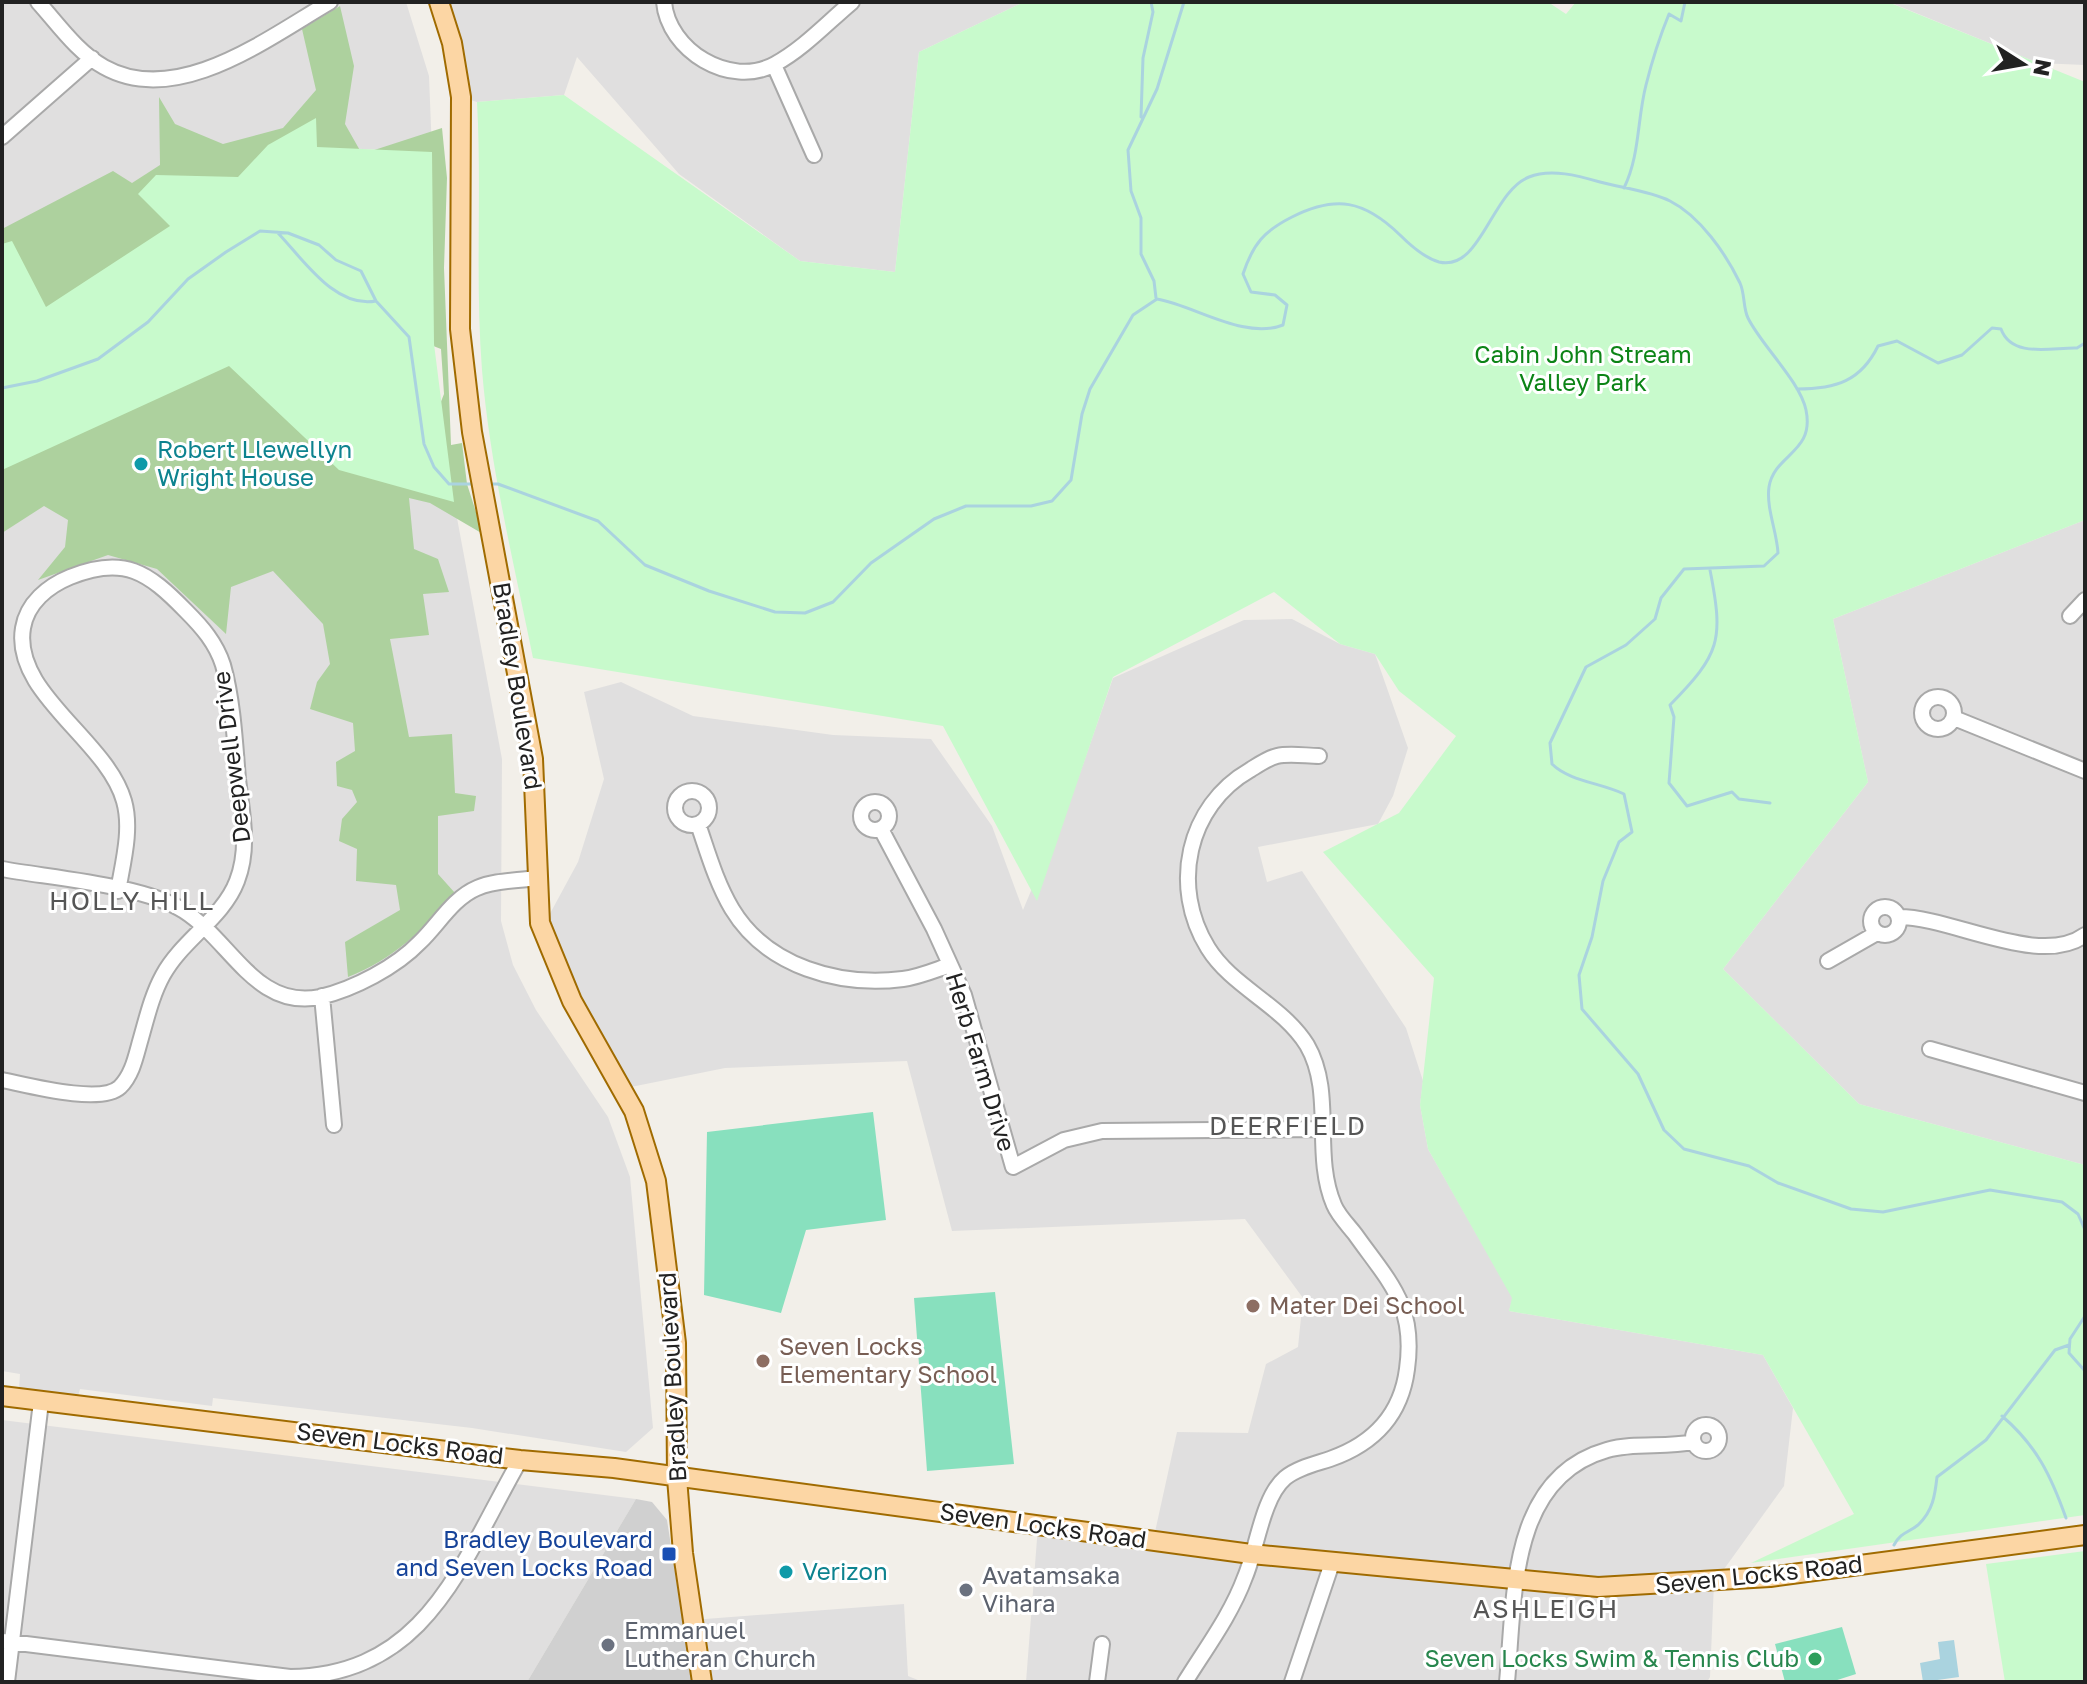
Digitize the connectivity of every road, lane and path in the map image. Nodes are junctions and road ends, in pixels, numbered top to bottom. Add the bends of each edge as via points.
1 (38, 2) edge
2 (330, 2) edge
3 (439, 2) edge
4 (664, 2) edge
5 (852, 2) edge
6 (92, 58) junction
7 (774, 65) junction
8 (2, 137) edge
9 (814, 155) dead end
10 (2085, 600) edge
11 (2070, 616) dead end
12 (1954, 718) dead end
13 (1319, 756) dead end
14 (2085, 771) edge
15 (698, 824) dead end
16 (881, 829) dead end
17 (2, 869) edge
18 (536, 878) junction
19 (118, 891) junction
20 (1899, 917) junction
21 (204, 926) junction
22 (1877, 933) junction
23 (2085, 935) edge
24 (1828, 961) dead end
25 (950, 965) junction
26 (322, 996) junction
27 (1930, 1049) dead end
28 (2, 1080) edge
29 (2085, 1093) edge
30 (334, 1125) dead end
31 (1321, 1129) junction
32 (2, 1396) edge
33 (41, 1402) junction
34 (1693, 1442) dead end
35 (520, 1460) junction
36 (677, 1478) junction
37 (2085, 1535) edge
38 (1251, 1554) junction
39 (1332, 1563) junction
40 (1517, 1582) junction
41 (7, 1641) edge
42 (1102, 1644) dead end
43 (355, 1675) edge
44 (7, 1682) edge
45 (702, 1682) edge
46 (1097, 1682) edge
47 (1185, 1682) edge
48 (1292, 1682) edge
49 (1507, 1682) edge

1 - 6 street
2 - 6 street via 184,79 134,77 104,68
3 - 18 main road, Bradley Boulevard via 461,97 459,305 472,432 533,759
4 - 7 street via 666,20 681,44 708,62 743,70
5 - 7 street
6 - 8 street
7 - 9 street
10 - 11 street
12 - 14 street
13 - 31 street via 1274,756 1237,777 1209,805 1193,837 1187,881 1196,925 1220,964 1306,1043 1322,1086
15 - 25 street via 734,912 757,938 796,965 830,978 865,982 907,979
16 - 25 street, Herb Farm Drive
17 - 19 street
18 - 26 street via 473,889 401,959
18 - 36 main road, Bradley Boulevard via 540,923 550,950 572,1001 634,1111 656,1181 676,1343
19 - 21 street via 158,898
19 - 21 street, Deepwell Drive via 127,832 115,778 35,680 22,652 26,617 40,595 89,569 113,566 133,570 162,587 207,632 222,664 243,862 236,884
20 - 22 street via 1894,933
20 - 22 street via 1890,907 1876,909 1871,921
20 - 23 street via 1919,917 2032,946 2062,947
21 - 26 street via 264,988 287,998
21 - 28 street, Deepwell Drive via 163,975 130,1075 118,1089 92,1095
22 - 24 street
25 - 31 street, Herb Farm Drive via 964,995 1013,1167 1064,1140 1102,1131
26 - 30 street
27 - 29 street
31 - 38 street via 1334,1206 1403,1300 1410,1345 1407,1372 1390,1419 1374,1438 1285,1478 1269,1500
32 - 33 main road, Seven Locks Road
33 - 35 main road, Seven Locks Road
33 - 41 street
34 - 40 street via 1608,1449 1560,1475 1528,1521
35 - 36 main road, Seven Locks Road
35 - 43 street via 426,1618 402,1643
36 - 38 main road, Seven Locks Road
36 - 45 main road, Bradley Boulevard
37 - 40 main road, Seven Locks Road via 1714,1583 1598,1587
38 - 39 main road, Seven Locks Road
38 - 47 street via 1228,1614
39 - 40 main road, Seven Locks Road
39 - 48 street
40 - 49 street
41 - 43 street via 290,1677
41 - 44 street
42 - 46 street

